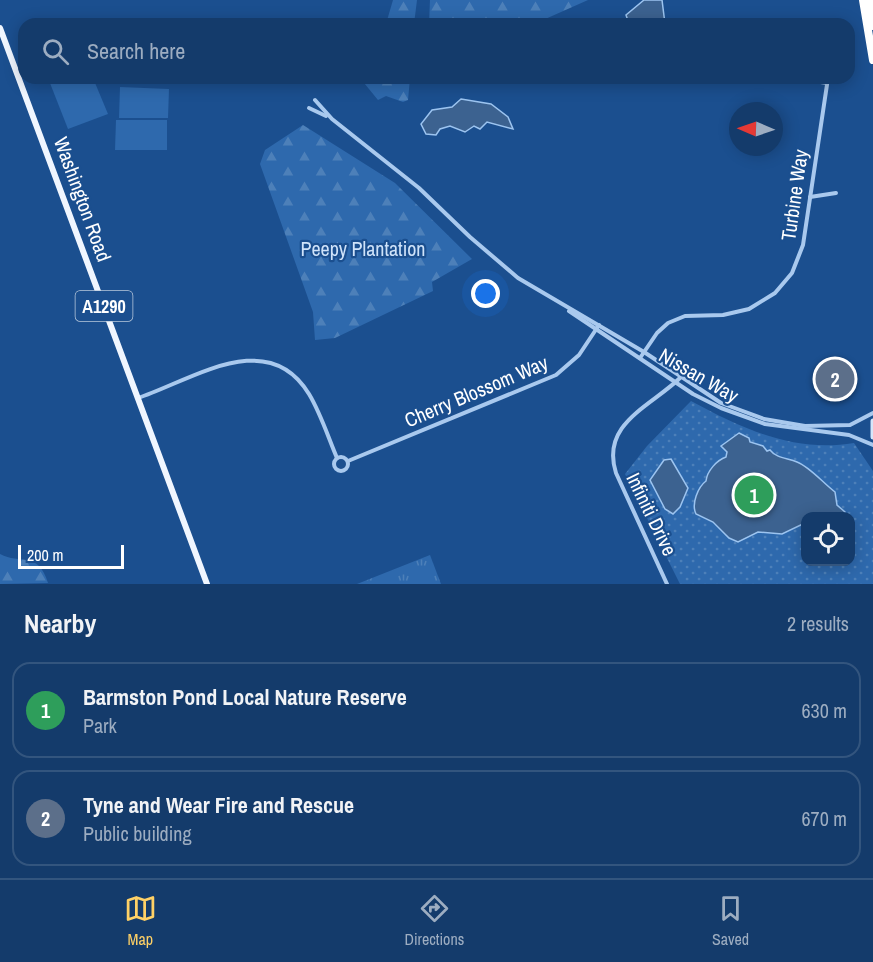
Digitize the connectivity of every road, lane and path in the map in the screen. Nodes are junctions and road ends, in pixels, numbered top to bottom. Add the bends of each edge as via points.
1 (863, 0) edge
2 (869, 0) edge
3 (873, 26) edge
4 (0, 28) edge
5 (873, 60) edge
6 (18, 76) edge
7 (21, 84) edge
8 (826, 84) edge
9 (315, 100) dead end
10 (309, 108) dead end
11 (332, 119) junction
12 (836, 193) dead end
13 (810, 197) junction
14 (559, 304) junction
15 (599, 325) junction
16 (596, 330) junction
17 (644, 352) junction
18 (640, 358) junction
19 (681, 377) junction
20 (676, 382) junction
21 (138, 398) junction
22 (873, 413) edge
23 (873, 421) edge
24 (873, 437) edge
25 (873, 445) edge
26 (337, 458) junction
27 (348, 461) junction
28 (207, 584) edge
29 (667, 584) edge

1 - 5 highway
2 - 3 highway
4 - 6 main road, Washington Road / A1290
7 - 21 main road, Washington Road / A1290
8 - 13 street, Turbine Way
9 - 11 street
10 - 11 street
11 - 14 street, Nissan Way via 419,188 496,261
12 - 13 street
13 - 17 street, Turbine Way via 801,255 775,293 740,312 684,316 672,321 659,330
14 - 15 street, Nissan Way
14 - 16 street, Nissan Way
15 - 16 street, Cherry Blossom Way
15 - 17 street, Nissan Way
16 - 18 street, Nissan Way
16 - 27 street, Cherry Blossom Way via 574,362 556,375
17 - 18 street, Turbine Way
17 - 19 street, Nissan Way
18 - 20 street, Nissan Way
19 - 20 street, Infiniti Drive
19 - 22 street, Nissan Way via 721,403 781,423 840,427
20 - 25 street, Nissan Way via 700,398 746,418 784,428 849,435
20 - 29 street, Infiniti Drive via 625,422 612,453 616,473
21 - 26 street via 228,363 270,363 287,370 304,386
21 - 28 main road, Washington Road / A1290
23 - 24 street
26 - 27 street
26 - 27 street, Cherry Blossom Way via 333,465 339,472 346,470

